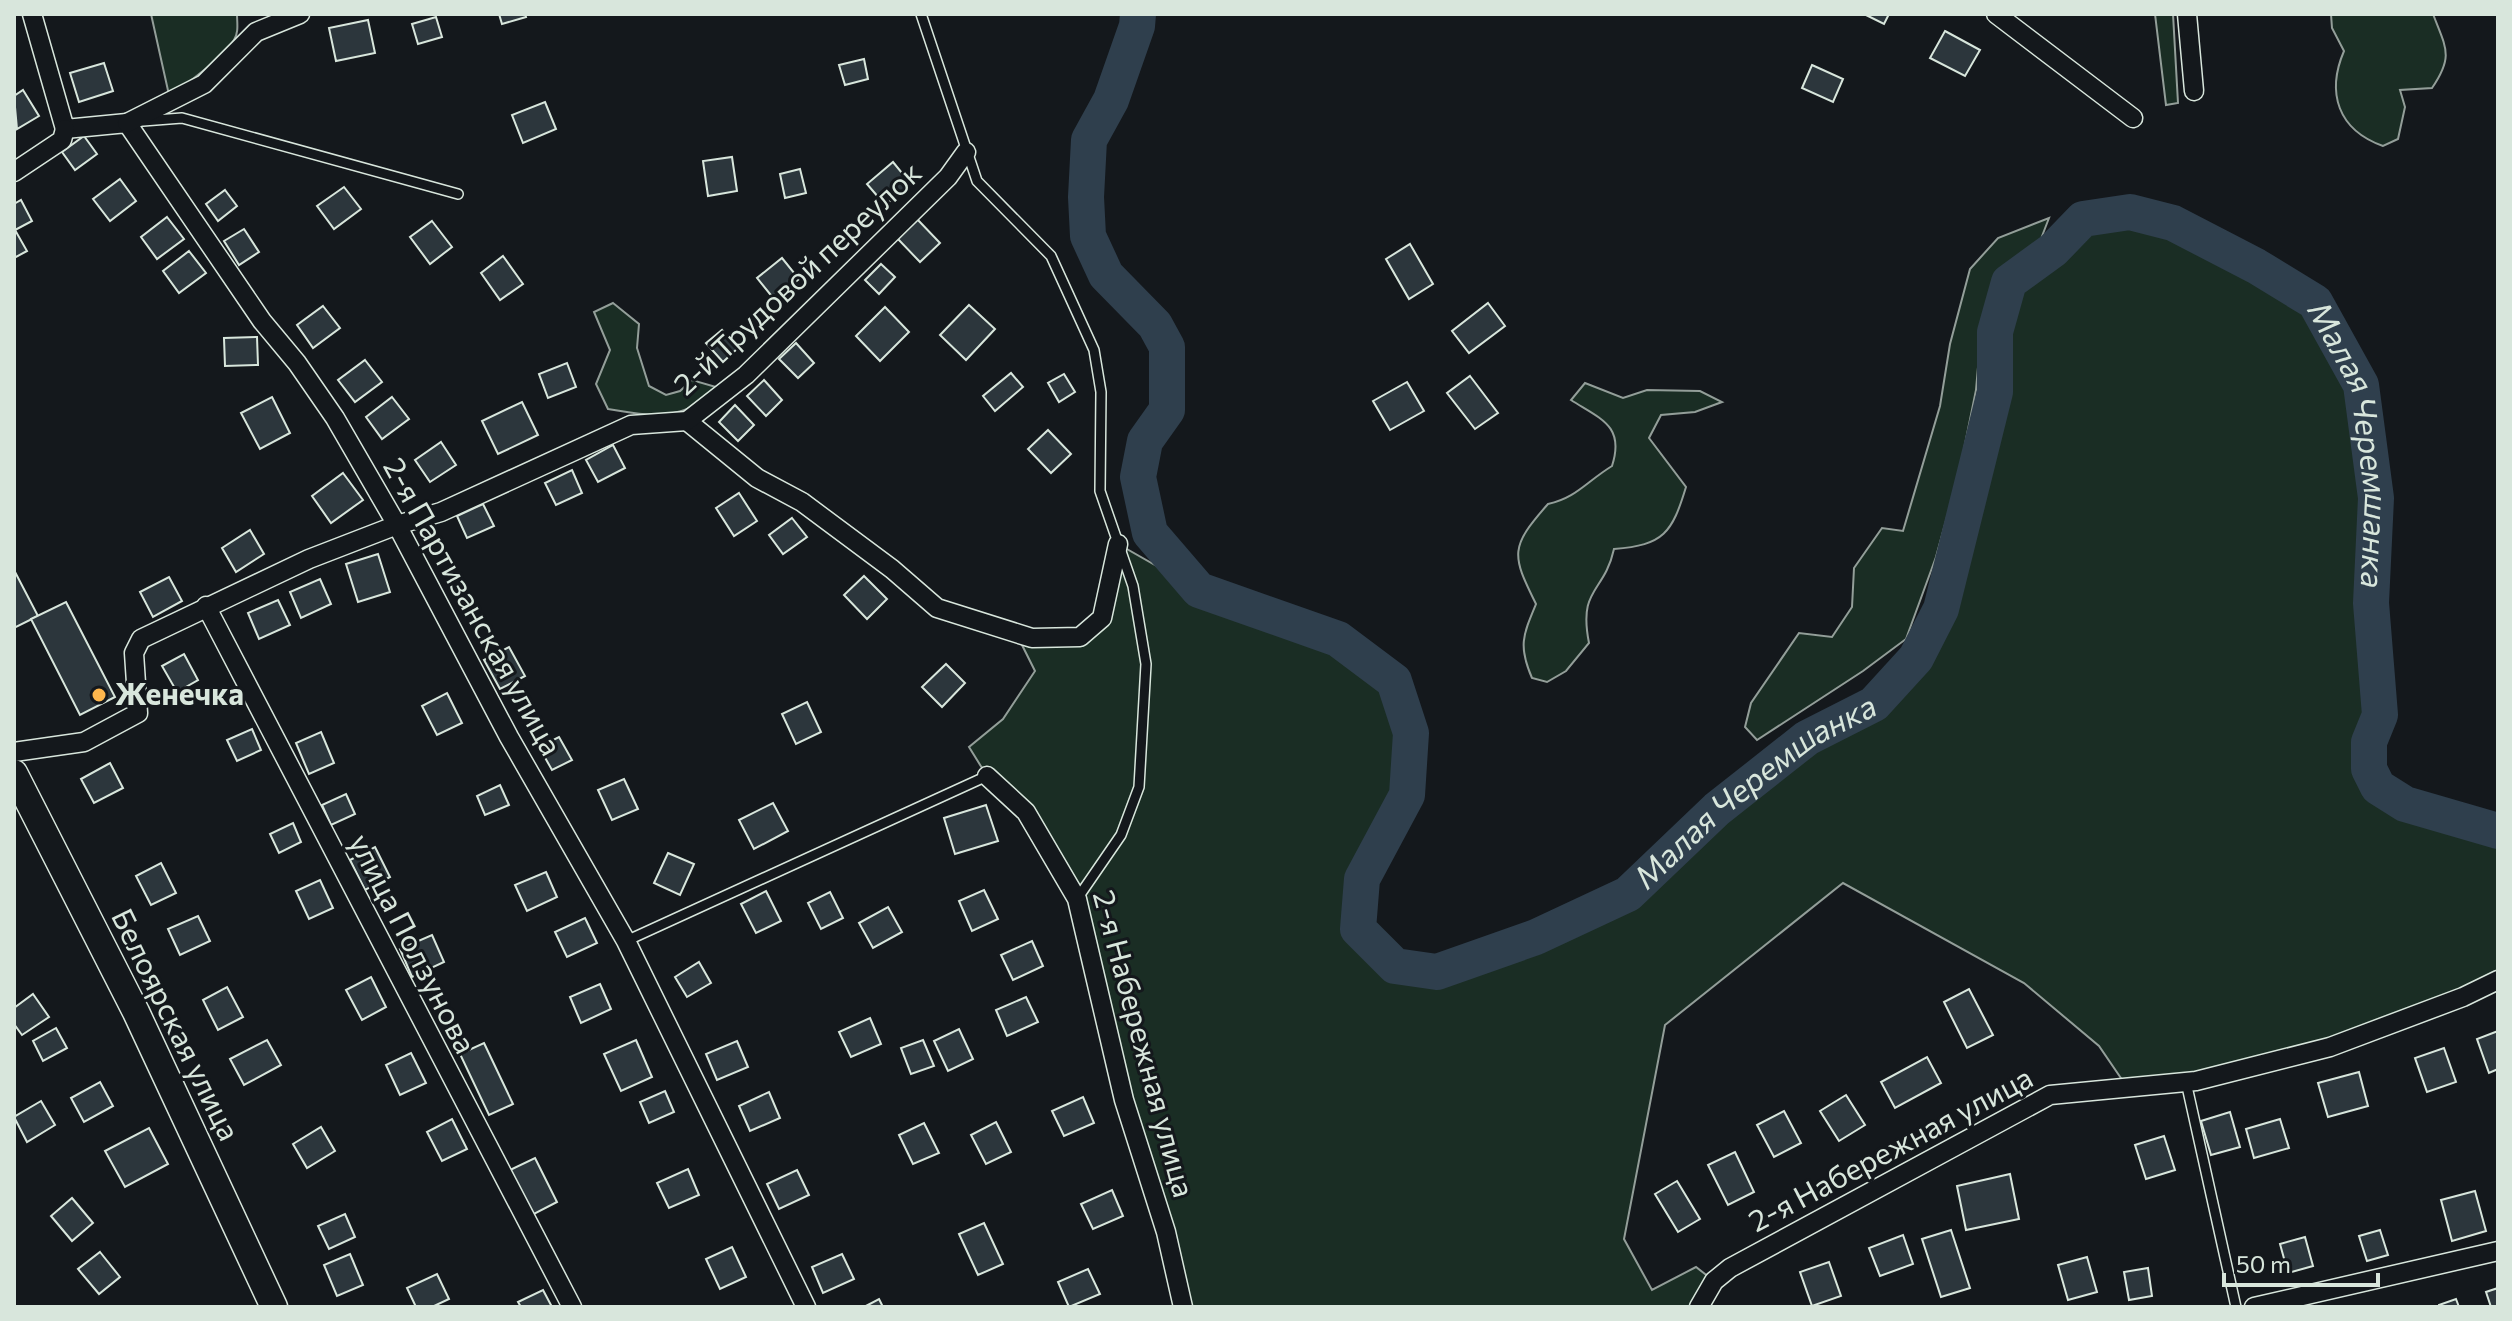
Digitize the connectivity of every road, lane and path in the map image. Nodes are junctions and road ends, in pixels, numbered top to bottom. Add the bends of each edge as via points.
1 (32, 14) edge
2 (300, 14) edge
3 (921, 14) edge
4 (1996, 14) edge
5 (2187, 14) edge
6 (2194, 91) dead end
7 (2133, 118) dead end
8 (127, 123) junction
9 (65, 129) junction
10 (966, 152) junction
11 (14, 172) edge
12 (458, 194) dead end
13 (687, 421) junction
14 (397, 525) junction
15 (1118, 544) junction
16 (206, 606) junction
17 (14, 752) edge
18 (14, 773) edge
19 (987, 776) joint
20 (1077, 899) junction
21 (626, 941) junction
22 (2498, 980) edge
23 (2186, 1082) junction
24 (2498, 1251) edge
25 (274, 1307) edge
26 (572, 1307) edge
27 (806, 1307) edge
28 (1183, 1307) edge
29 (1699, 1307) edge
30 (2236, 1307) edge
31 (2254, 1307) edge

1 - 9 street
2 - 8 street via 256,32 204,84
3 - 10 lane
4 - 7 street
5 - 6 street
8 - 9 street
8 - 12 lane via 182,118
8 - 14 street, 2-я Партизанская улица via 335,418
9 - 11 street via 62,140
10 - 13 street, 2-й Трудовой переулок via 948,177 746,375
10 - 15 lane via 977,181 1051,256 1094,350 1101,392 1100,491
13 - 14 street, 2-й Трудовой переулок via 631,425 441,512
13 - 15 street via 757,478 802,502 892,569 937,608 1032,638 1080,637 1102,618
14 - 16 street, 2-й Трудовой переулок
14 - 21 street, 2-я Партизанская улица via 509,737
15 - 20 lane via 1133,586 1146,664 1139,787 1121,835
16 - 17 street, 2-й Трудовой переулок via 141,639 134,653 138,713 84,742
16 - 26 street, улица Ползунова
18 - 25 street, Белоярская улица via 136,1012
19 - 20 street, 2-я Набережная улица via 1026,812
19 - 21 lane
20 - 28 street, 2-я Набережная улица via 1124,1100 1166,1232
21 - 27 street, 2-я Партизанская улица
22 - 23 street, 2-я Набережная улица via 2330,1047
23 - 29 street, 2-я Набережная улица via 2050,1095 1730,1268 1714,1281
23 - 30 lane
24 - 31 street

